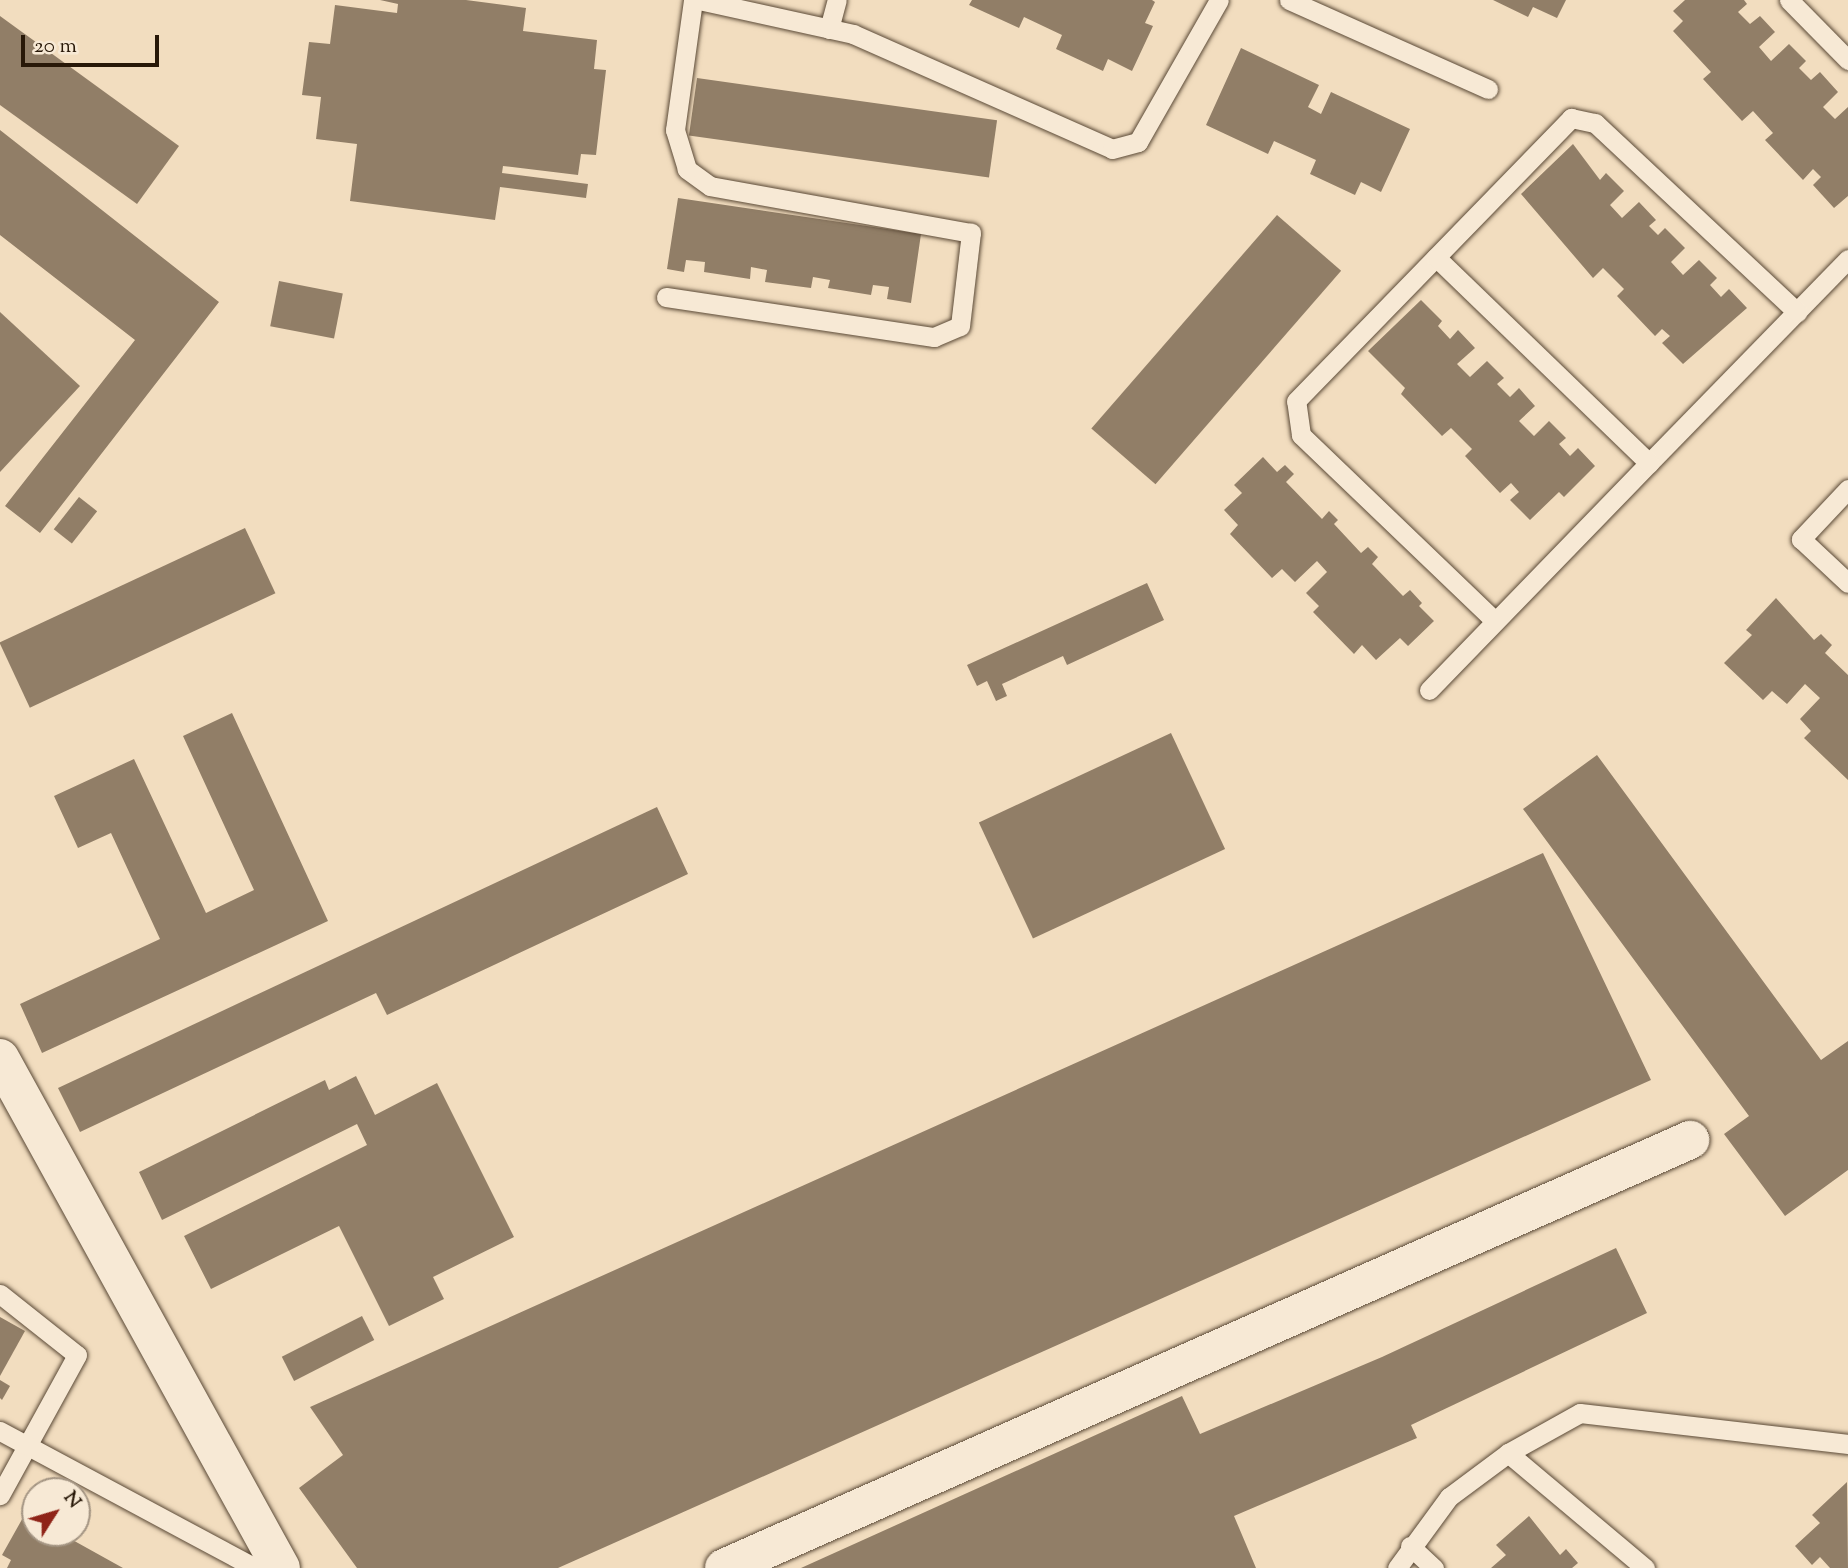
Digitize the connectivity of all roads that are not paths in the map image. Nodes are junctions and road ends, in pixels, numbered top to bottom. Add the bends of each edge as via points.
1 (693, 0) edge
2 (699, 0) edge
3 (838, 0) edge
4 (1219, 0) edge
5 (1289, 0) edge
6 (1789, 0) edge
7 (829, 29) junction
8 (1848, 60) edge
9 (1488, 89) dead end
10 (1436, 257) junction
11 (1848, 259) edge
12 (666, 297) dead end
13 (1797, 312) junction
14 (1649, 463) junction
15 (1848, 489) edge
16 (1848, 583) edge
17 (1495, 621) junction
18 (1429, 690) dead end
19 (0, 1058) edge
20 (1690, 1140) dead end
21 (0, 1294) edge
22 (0, 1431) edge
23 (29, 1444) junction
24 (1848, 1444) edge
25 (1508, 1453) junction
26 (0, 1495) edge
27 (1410, 1546) junction
28 (256, 1568) edge
29 (281, 1568) edge
30 (724, 1568) edge
31 (1397, 1568) edge
32 (1434, 1568) edge
33 (1645, 1568) edge

1 - 12 lane via 675,130 687,169 710,186 971,233 960,326 934,337
2 - 7 lane
3 - 7 lane
4 - 7 lane via 1138,142 1112,149 853,34
5 - 9 lane
6 - 8 lane
10 - 13 lane via 1571,118 1595,122
10 - 14 lane
10 - 17 lane via 1296,401 1301,435
11 - 13 lane
13 - 14 lane
14 - 17 lane
15 - 16 lane via 1801,539
17 - 18 lane
19 - 29 street
20 - 30 street
21 - 23 lane via 77,1355
22 - 23 lane
23 - 26 lane
23 - 28 lane
24 - 25 lane via 1580,1413
25 - 27 lane via 1449,1497
25 - 33 lane
27 - 31 lane
27 - 32 lane

